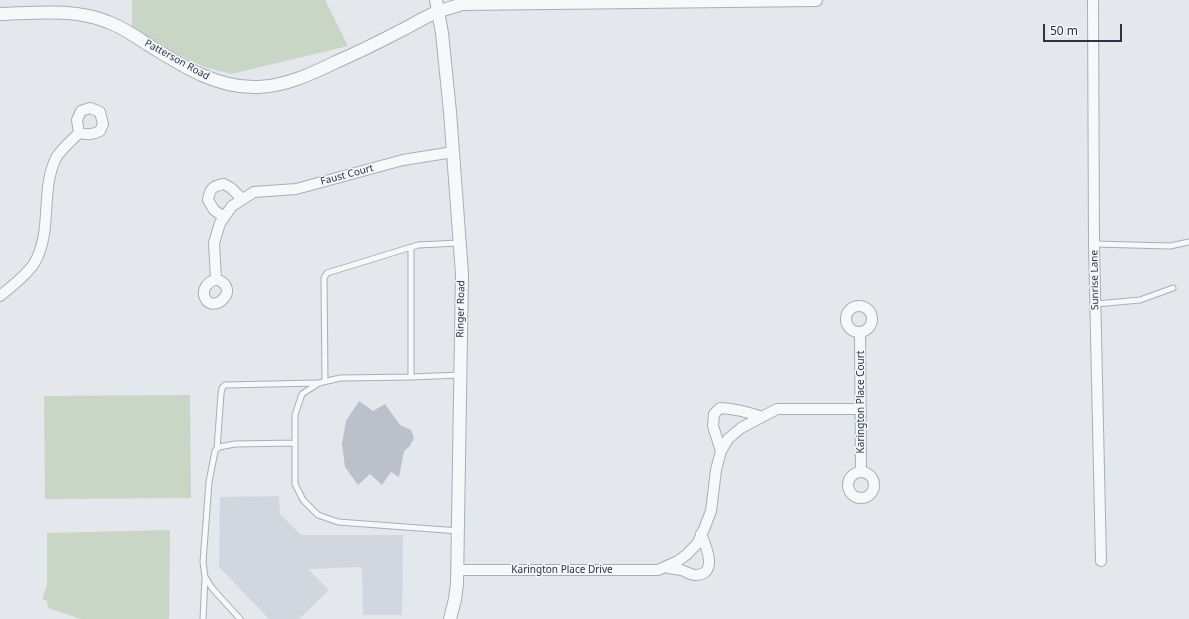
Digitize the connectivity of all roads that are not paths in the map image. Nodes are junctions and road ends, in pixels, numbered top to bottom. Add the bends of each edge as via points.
1 (816, 0) edge
2 (1093, 0) edge
3 (438, 6) edge
4 (0, 14) edge
5 (79, 133) dead end
6 (453, 152) junction
7 (242, 199) junction
8 (224, 218) junction
9 (1189, 242) edge
10 (460, 243) junction
11 (1094, 244) junction
12 (410, 247) junction
13 (216, 279) dead end
14 (1173, 288) dead end
15 (0, 296) edge
16 (1096, 304) junction
17 (860, 332) dead end
18 (461, 375) junction
19 (411, 377) junction
20 (322, 382) junction
21 (861, 409) junction
22 (762, 417) junction
23 (295, 443) junction
24 (217, 449) junction
25 (721, 451) junction
26 (861, 472) dead end
27 (458, 531) junction
28 (702, 534) junction
29 (1101, 561) dead end
30 (665, 567) junction
31 (458, 570) junction
32 (205, 577) junction
33 (203, 619) edge
34 (240, 619) edge
35 (450, 619) edge

1 - 3 street, Patterson Road
2 - 11 street, Sunrise Lane
3 - 4 street, Patterson Road via 311,74 288,82 260,87 227,84 204,76 119,27 91,16 52,13
3 - 6 street, Ringer Road
5 - 15 street via 57,157 49,176 43,243 34,263
6 - 7 street, Faust Court via 403,160 296,189 254,192
6 - 10 street, Ringer Road
7 - 8 street, Faust Court via 232,206
7 - 8 street via 224,184 215,186 210,191 208,200 214,210
8 - 13 street, Faust Court via 214,243
9 - 11 lane via 1170,246
10 - 12 lane
10 - 18 street, Ringer Road
11 - 16 street, Sunrise Lane
12 - 19 lane
12 - 20 lane via 326,273
14 - 16 lane via 1140,300
16 - 29 street, Sunrise Lane
17 - 21 street, Karington Place Court
18 - 19 lane
18 - 27 street, Ringer Road
19 - 20 lane via 340,378
20 - 23 lane via 302,394 295,415
20 - 24 lane via 225,385 221,394
21 - 22 street, Karington Place Drive via 777,409
21 - 26 street, Karington Place Court
22 - 25 street, Karington Place Drive via 741,428 728,439
22 - 25 street via 749,412 720,408 714,414 713,426
23 - 24 lane via 235,444
23 - 27 lane via 294,484 303,500 318,515 338,522
24 - 32 lane via 209,482 203,562
25 - 28 street, Karington Place Drive via 710,511
27 - 31 street, Ringer Road
28 - 30 street, Karington Place Drive via 697,544 686,554
28 - 30 street, Karington Place Drive via 710,556 709,567 704,572 695,575
30 - 31 street, Karington Place Drive via 658,570
31 - 35 street, Ringer Road
32 - 33 lane
32 - 34 lane

